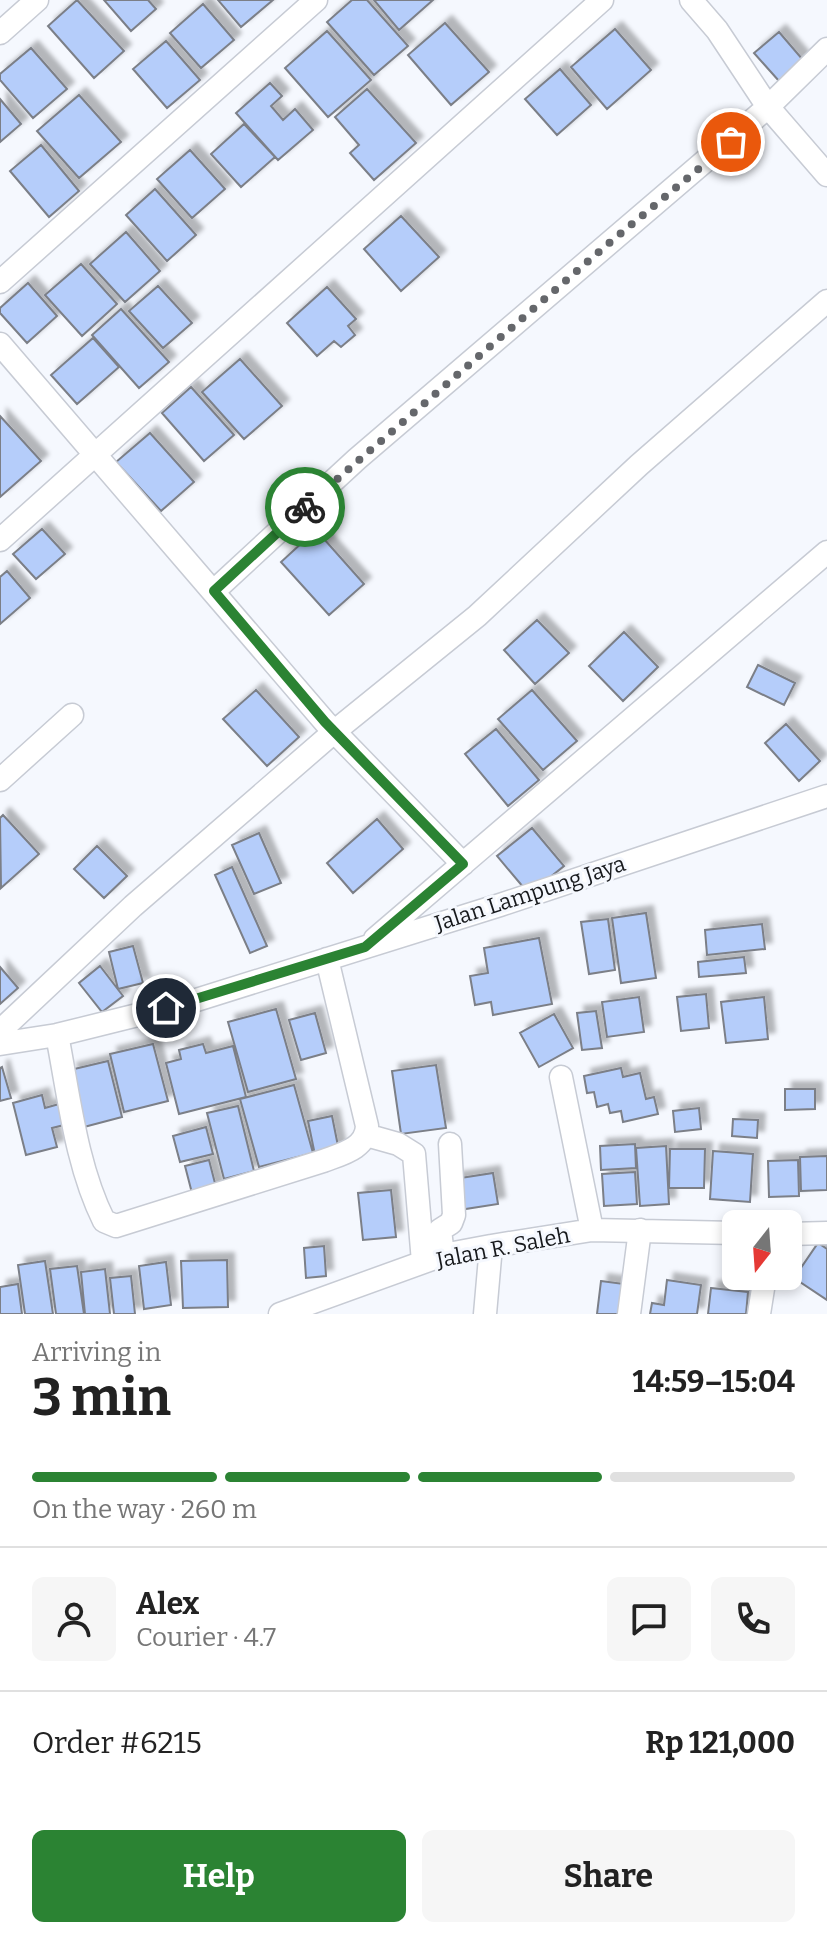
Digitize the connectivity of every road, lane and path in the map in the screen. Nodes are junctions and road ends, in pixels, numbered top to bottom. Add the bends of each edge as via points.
1 (37, 0) edge
2 (316, 0) edge
3 (602, 0) edge
4 (691, 0) edge
5 (0, 33) edge
6 (827, 49) edge
7 (768, 107) junction
8 (827, 175) edge
9 (0, 282) edge
10 (827, 301) edge
11 (0, 344) edge
12 (94, 456) junction
13 (0, 540) edge
14 (827, 552) edge
15 (214, 591) junction
16 (72, 715) dead end
17 (335, 731) junction
18 (0, 780) edge
19 (827, 796) edge
20 (463, 864) junction
21 (365, 947) junction
22 (327, 959) junction
23 (0, 1031) edge
24 (57, 1035) junction
25 (0, 1044) edge
26 (561, 1077) dead end
27 (366, 1135) junction
28 (450, 1144) dead end
29 (592, 1230) junction
30 (640, 1230) junction
31 (722, 1233) edge
32 (827, 1233) edge
33 (802, 1234) edge
34 (491, 1246) junction
35 (433, 1258) junction
36 (763, 1290) edge
37 (280, 1314) edge
38 (485, 1314) edge
39 (629, 1314) edge
40 (759, 1314) edge

1 - 5 street
2 - 9 street
3 - 12 street
4 - 7 street
6 - 7 street
7 - 8 street
7 - 15 street via 357,459
10 - 17 street via 467,625
11 - 12 street
12 - 13 street
12 - 15 street
14 - 20 street
15 - 17 street
16 - 18 street
17 - 20 street
17 - 23 street via 133,906
19 - 21 street, Jalan Lampung Jaya
20 - 21 street
21 - 22 street, Jalan Lampung Jaya
22 - 24 street, Jalan Lampung Jaya via 190,1002
22 - 27 street
24 - 25 street, Jalan Lampung Jaya
24 - 27 street via 81,1151 108,1224 116,1226 323,1161 355,1148
26 - 29 street
27 - 35 street via 414,1154
28 - 35 street via 454,1215 440,1230
29 - 30 street, Jalan R. Saleh
29 - 34 street, Jalan R. Saleh
30 - 31 street, Jalan R. Saleh
30 - 39 street
32 - 33 street
34 - 35 street, Jalan R. Saleh
34 - 38 street
35 - 37 street, Jalan R. Saleh
36 - 40 street

